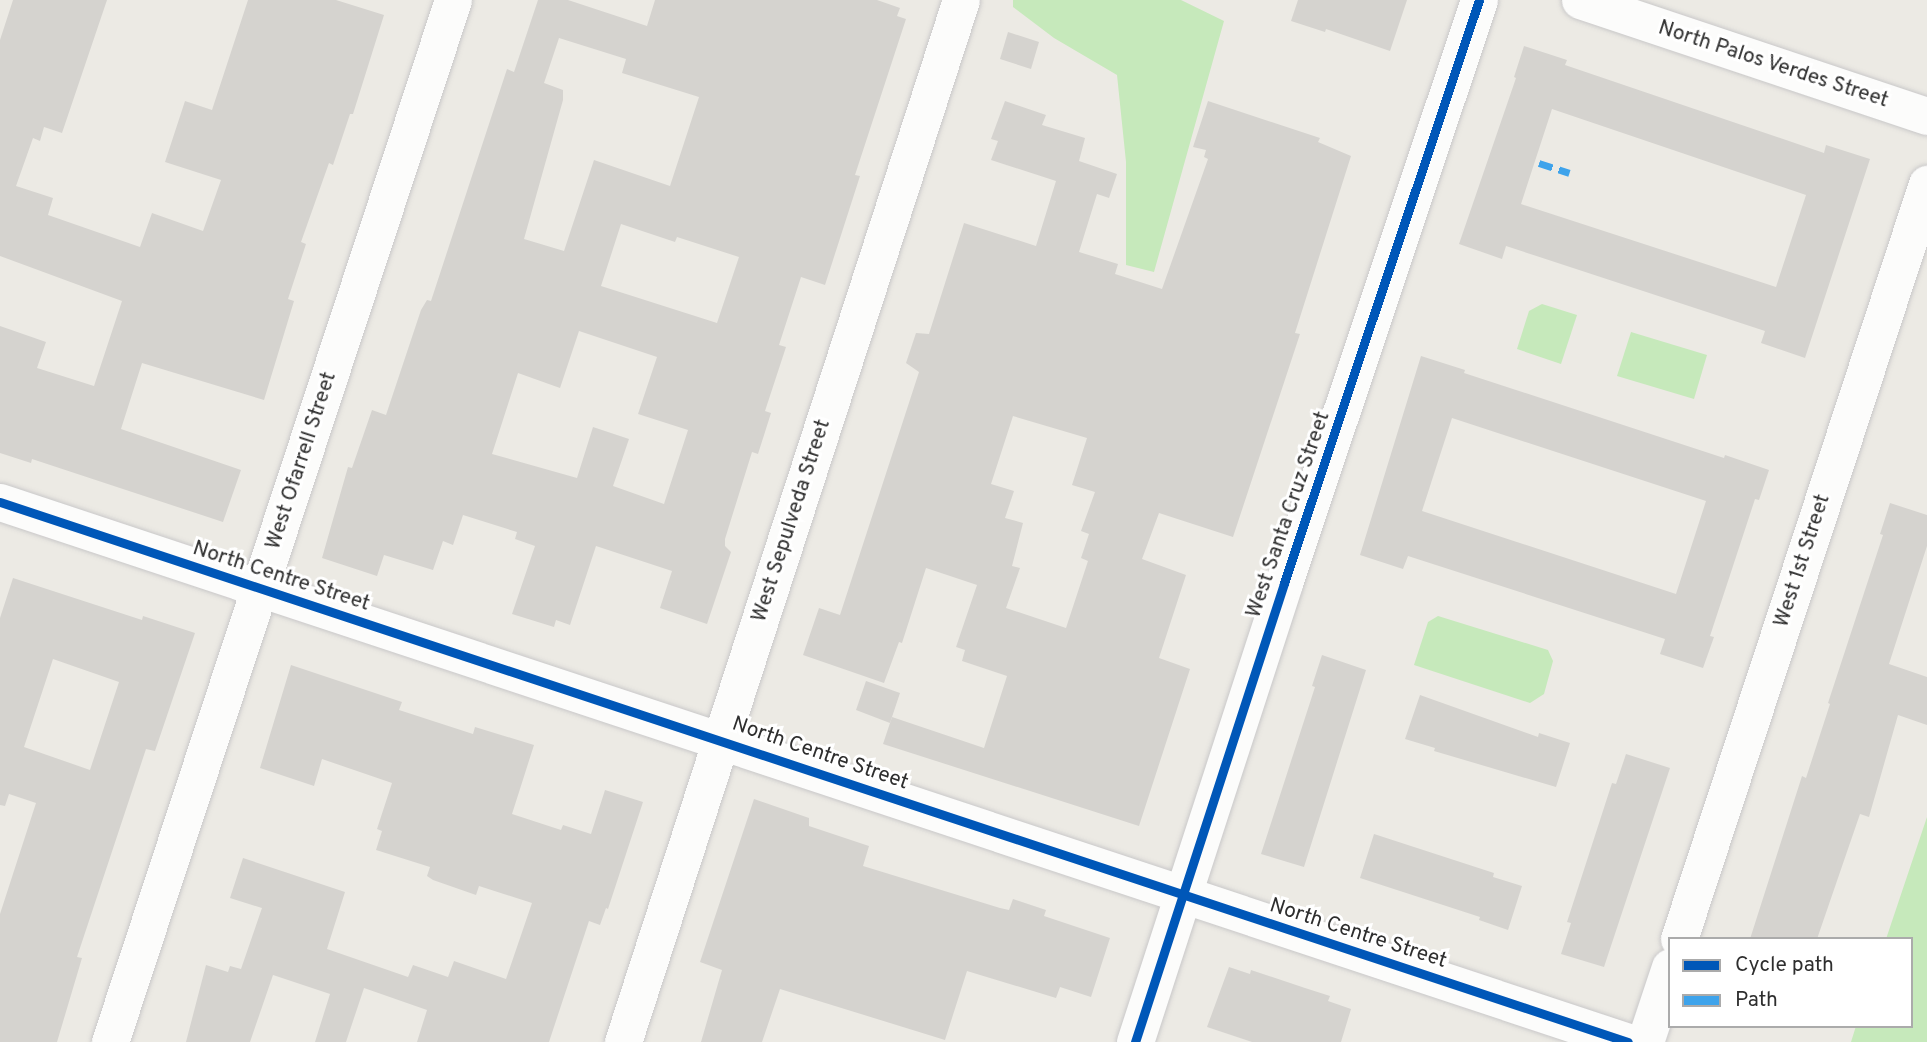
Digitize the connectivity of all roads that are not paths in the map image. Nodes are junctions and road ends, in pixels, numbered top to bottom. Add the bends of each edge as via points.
1 (453, 0) edge
2 (961, 0) edge
3 (1479, 0) edge
4 (1580, 0) edge
5 (1927, 116) edge
6 (1927, 184) edge
7 (0, 502) edge
8 (260, 589) junction
9 (721, 739) junction
10 (1183, 894) junction
11 (1680, 937) edge
12 (1668, 973) edge
13 (110, 1042) edge
14 (623, 1042) edge
15 (1135, 1042) edge
16 (1628, 1042) edge
17 (1645, 1042) edge

1 - 8 street, West Ofarrell Street
2 - 9 street, West Sepulveda Street
3 - 10 street, West Santa Cruz Street
4 - 5 street, North Palos Verdes Street
6 - 11 street, West 1st Street
7 - 8 street, North Centre Street
8 - 9 street, North Centre Street
8 - 13 street, West Ofarrell Street
9 - 10 street, North Centre Street
9 - 14 street, West Sepulveda Street
10 - 15 street, West Santa Cruz Street
10 - 16 street, North Centre Street
12 - 17 street

